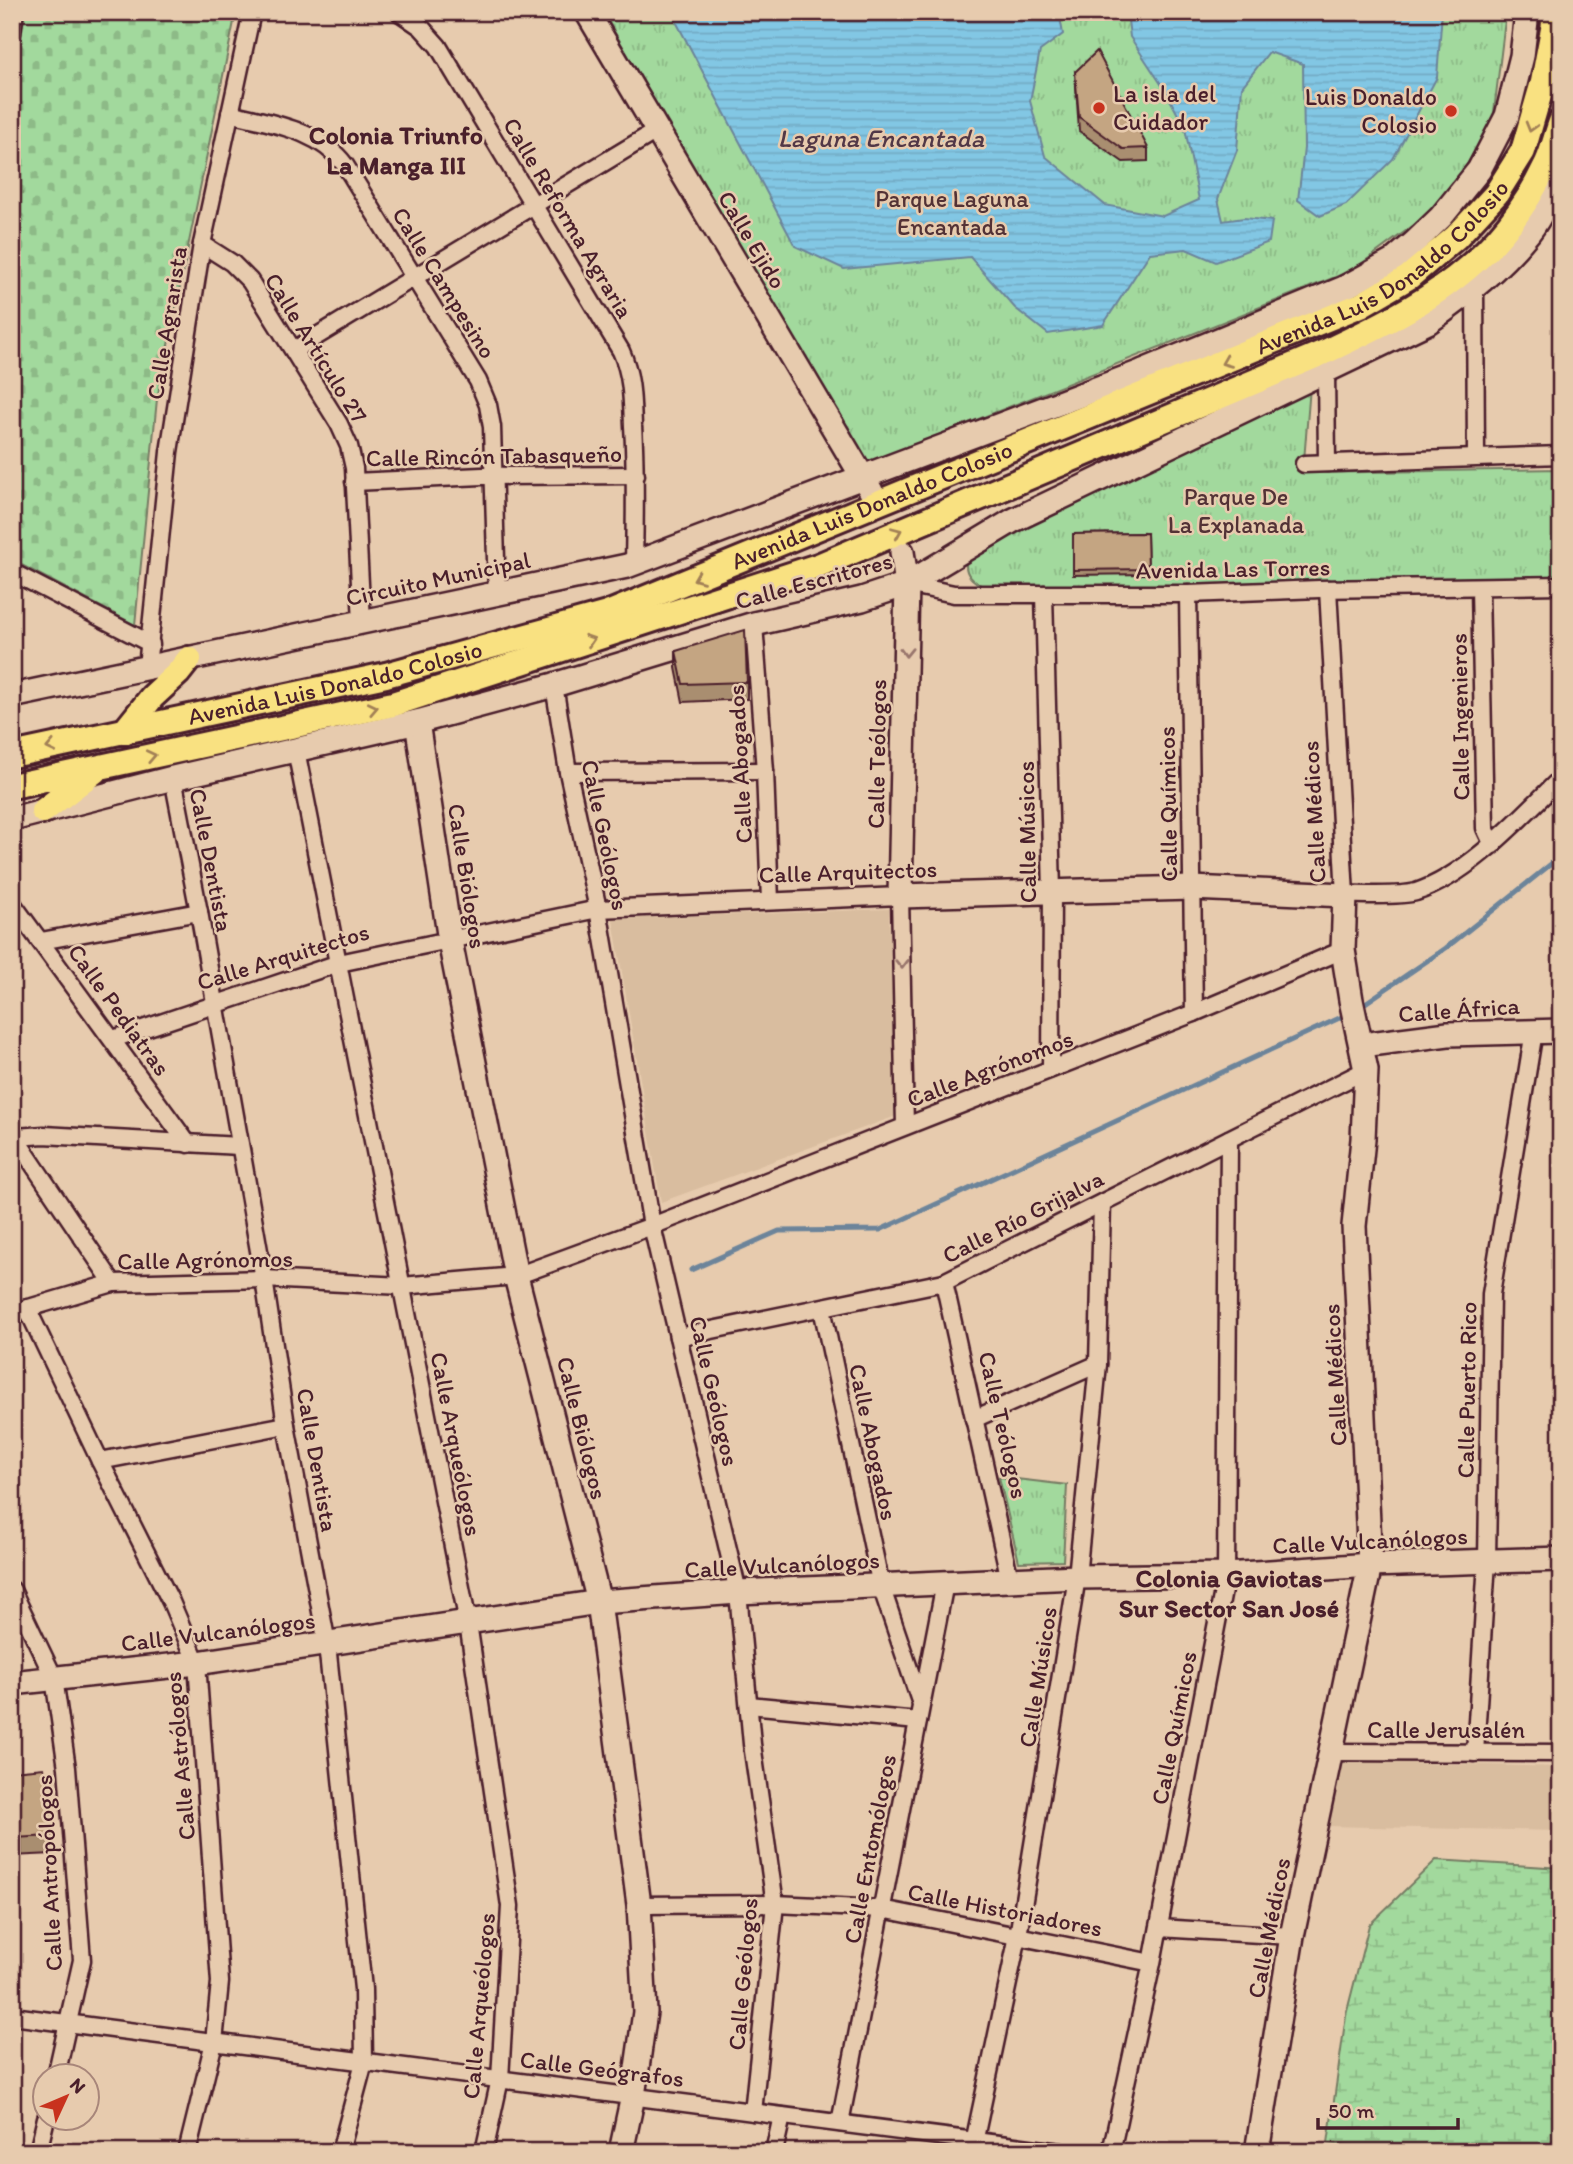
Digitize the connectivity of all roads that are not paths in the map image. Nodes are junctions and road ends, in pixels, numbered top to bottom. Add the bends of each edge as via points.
1 (15, 12) edge
2 (251, 12) edge
3 (399, 12) edge
4 (587, 12) edge
5 (1527, 12) edge
6 (1553, 12) edge
7 (12, 33) edge
8 (230, 113) junction
9 (1561, 122) edge
10 (656, 131) junction
11 (1561, 170) edge
12 (533, 206) junction
13 (202, 244) junction
14 (413, 277) junction
15 (1475, 285) junction
16 (294, 351) junction
17 (1326, 371) junction
18 (1561, 455) edge
19 (1476, 457) junction
20 (1327, 463) junction
21 (1304, 464) dead end
22 (636, 475) junction
23 (495, 476) junction
24 (354, 482) junction
25 (869, 486) junction
26 (902, 552) tunnel mouth
27 (944, 560) junction
28 (634, 563) junction
29 (12, 572) edge
30 (907, 584) junction
31 (1561, 585) edge
32 (1480, 587) junction
33 (1328, 589) junction
34 (497, 593) junction
35 (954, 594) junction
36 (1044, 594) junction
37 (1188, 594) junction
38 (362, 622) junction
39 (754, 624) junction
40 (151, 644) junction
41 (189, 659) junction
42 (147, 667) junction
43 (554, 685) junction
44 (12, 696) edge
45 (417, 722) junction
46 (124, 732) junction
47 (296, 750) junction
48 (12, 755) edge
49 (100, 767) junction
50 (765, 771) junction
51 (568, 772) junction
52 (173, 778) junction
53 (1561, 778) edge
54 (12, 786) edge
55 (43, 811) junction
56 (12, 819) edge
57 (1493, 845) junction
58 (1192, 888) junction
59 (1052, 891) junction
60 (900, 895) junction
61 (1345, 895) junction
62 (770, 901) junction
63 (12, 903) edge
64 (598, 909) junction
65 (199, 912) junction
66 (41, 941) junction
67 (450, 941) junction
68 (1343, 950) junction
69 (339, 963) junction
70 (214, 1004) junction
71 (1194, 1013) junction
72 (1534, 1031) junction
73 (1561, 1031) edge
74 (1359, 1034) junction
75 (113, 1039) junction
76 (1051, 1069) junction
77 (1366, 1070) junction
78 (905, 1126) junction
79 (13, 1137) edge
80 (1229, 1139) junction
81 (188, 1144) junction
82 (239, 1146) junction
83 (1102, 1203) junction
84 (652, 1226) junction
85 (516, 1276) junction
86 (264, 1279) junction
87 (944, 1282) junction
88 (113, 1283) junction
89 (402, 1286) junction
90 (822, 1308) junction
91 (20, 1310) edge
92 (678, 1337) junction
93 (1098, 1364) junction
94 (974, 1419) junction
95 (286, 1425) junction
96 (100, 1461) junction
97 (1561, 1559) edge
98 (1487, 1561) junction
99 (1370, 1565) junction
100 (1226, 1575) junction
101 (1077, 1577) junction
102 (1010, 1580) junction
103 (945, 1583) junction
104 (881, 1586) junction
105 (12, 1591) edge
106 (738, 1592) junction
107 (599, 1602) junction
108 (468, 1623) junction
109 (327, 1644) junction
110 (197, 1663) junction
111 (54, 1678) junction
112 (12, 1684) edge
113 (749, 1705) junction
114 (920, 1714) junction
115 (1331, 1752) junction
116 (1475, 1753) junction
117 (1561, 1753) edge
118 (775, 1904) junction
119 (639, 1905) junction
120 (882, 1909) junction
121 (1159, 1928) junction
122 (1018, 1936) junction
123 (1292, 1936) junction
124 (1152, 1963) junction
125 (12, 2016) edge
126 (69, 2023) junction
127 (214, 2042) junction
128 (60, 2062) edge
129 (364, 2062) junction
130 (500, 2079) junction
131 (633, 2096) junction
132 (753, 2112) junction
133 (782, 2116) junction
134 (840, 2123) junction
135 (43, 2132) edge
136 (973, 2146) edge
137 (38, 2152) edge
138 (187, 2152) edge
139 (340, 2152) edge
140 (484, 2152) edge
141 (621, 2152) edge
142 (774, 2152) edge
143 (1061, 2152) edge
144 (1111, 2152) edge
145 (1257, 2152) edge

1 - 7 street
2 - 8 street, Calle Agrarista
3 - 12 street, Calle Reforma Agraria via 438,46
4 - 10 street, Calle Ejido
5 - 25 street, Avenida Luis Donaldo Colosio via 1516,85 1492,148 1441,217 1393,261 1298,308
6 -> 46 main road, Avenida Luis Donaldo Colosio via 1544,82 1524,151 1456,237 1409,277 1361,305 607,614 386,676
8 - 13 street, Calle Agrarista
8 - 14 street, Calle Campesino via 303,133 334,151
49 -> 9 main road, Avenida Luis Donaldo Colosio via 393,704 818,566 1327,351 1426,300 1484,254 1517,214 1547,163
10 - 12 street
10 - 25 street, Calle Ejido
11 - 15 street, Calle Escritores via 1530,231
12 - 14 street
12 - 22 street, Calle Reforma Agraria via 627,363
13 - 16 street, Calle Artículo 27 via 250,281
13 - 40 street, Calle Agrarista via 169,452
14 - 16 street
14 - 23 street, Calle Campesino via 483,393 490,416
15 - 17 street, Calle Escritores via 1428,322
15 - 19 street
16 - 24 street, Calle Artículo 27 via 345,435
17 - 20 street
17 - 27 street, Calle Escritores via 1012,520
18 - 19 street
19 - 20 street
20 - 21 street
22 - 23 street, Calle Rincón Tabasqueño
22 - 28 street, Calle Reforma Agraria
23 - 24 street, Calle Rincón Tabasqueño
23 - 34 street, Calle Campesino
24 - 38 street, Calle Artículo 27
25 - 28 street, Circuito Municipal
26 - 30 street, Calle Teólogos
27 - 30 street, Calle Escritores
27 - 35 street
28 - 34 street, Circuito Municipal
29 - 40 street
30 - 35 street, Avenida Las Torres
30 - 39 street, Calle Escritores
30 -> 60 street, Calle Teólogos
31 - 32 street, Avenida Las Torres
32 - 33 street, Avenida Las Torres
32 - 57 street, Calle Ingenieros via 1485,828
33 - 37 street, Avenida Las Torres
33 - 61 street, Calle Médicos
34 - 38 street, Circuito Municipal
35 - 36 street, Avenida Las Torres
36 - 37 street, Avenida Las Torres
36 - 59 street, Calle Músicos
37 - 58 street, Calle Químicos
38 - 41 street, Circuito Municipal
39 - 43 street, Calle Escritores
39 - 50 street, Calle Abogados
40 - 42 street, Calle Agrarista
41 - 42 street, Circuito Municipal
41 - 46 main road
42 - 44 street, Circuito Municipal
43 - 45 street, Calle Escritores
43 - 51 street, Calle Geólogos
45 - 47 street, Calle Escritores
45 - 67 street, Calle Biólogos
46 -> 48 main road, Avenida Luis Donaldo Colosio
47 - 52 street, Calle Escritores
47 - 69 street, Calle Arqueólogos
49 - 54 main road, Avenida Luis Donaldo Colosio
49 - 55 main road
50 - 51 street
50 - 62 street, Calle Abogados
51 - 64 street, Calle Geólogos
52 - 55 street, Calle Escritores
52 - 65 street, Calle Dentista
53 - 57 street, Calle Arquitectos
55 - 56 street, Calle Escritores
57 - 61 street, Calle Arquitectos via 1414,892
58 - 59 street, Calle Arquitectos
58 - 61 street, Calle Arquitectos
58 - 71 street, Calle Químicos
59 - 60 street, Calle Arquitectos
59 - 76 street, Calle Músicos
60 - 62 street, Calle Arquitectos
60 -> 78 street, Calle Teólogos
61 - 68 street, Calle Médicos
62 - 64 street, Calle Arquitectos
63 - 66 street, Calle Pediatras
64 - 67 street, Calle Arquitectos
64 - 84 street, Calle Geólogos
65 - 66 street
65 - 70 street, Calle Dentista
66 - 75 street, Calle Pediatras
67 - 69 street, Calle Arquitectos
67 - 85 street, Calle Biólogos
68 - 71 street, Calle Agrónomos
68 - 74 street, Calle Médicos
69 - 70 street, Calle Arquitectos
69 - 89 street, Calle Arqueólogos
70 - 75 street, Calle Arquitectos
70 - 82 street, Calle Dentista
71 - 76 street, Calle Agrónomos
72 - 73 street, Calle África
72 - 74 street, Calle África
72 - 98 street, Calle Puerto Rico via 1490,1294
74 - 77 street, Calle Médicos
75 - 81 street, Calle Pediatras
76 - 78 street, Calle Agrónomos
77 - 80 street, Calle Río Grijalva
77 - 99 street, Calle Médicos via 1354,1226
78 - 84 street, Calle Agrónomos
79 - 81 street
79 - 88 street
80 - 83 street, Calle Río Grijalva
80 - 100 street, Calle Químicos
81 - 82 street
82 - 86 street, Calle Dentista
83 - 87 street, Calle Río Grijalva
83 - 93 street, Calle Músicos
84 - 85 street, Calle Agrónomos
84 - 92 street, Calle Geólogos
85 - 89 street, Calle Agrónomos
85 - 107 street, Calle Biólogos
86 - 88 street, Calle Agrónomos
86 - 89 street, Calle Agrónomos
86 - 95 street, Calle Dentista
87 - 90 street, Calle Río Grijalva
87 - 94 street, Calle Teólogos
88 - 91 street, Calle Agrónomos
89 - 108 street, Calle Arqueólogos
90 - 92 street, Calle Río Grijalva
90 - 104 street, Calle Abogados
91 - 96 street, Calle Astrólogos
92 - 106 street, Calle Geólogos
93 - 94 street
93 - 101 street, Calle Músicos
94 - 102 street, Calle Teólogos
95 - 96 street
95 - 109 street, Calle Dentista
96 - 110 street, Calle Astrólogos via 172,1602
97 - 98 street, Calle Vulcanólogos
98 - 99 street, Calle Vulcanólogos
98 - 116 street, Calle Puerto Rico
99 - 100 street, Calle Vulcanólogos
99 - 115 street, Calle Médicos
100 - 101 street, Calle Vulcanólogos
100 - 121 street, Calle Químicos
101 - 102 street, Calle Vulcanólogos
101 - 122 street, Calle Músicos
102 - 103 street, Calle Vulcanólogos
103 - 104 street, Calle Vulcanólogos
103 - 114 street, Calle Entomólogos
104 - 106 street, Calle Vulcanólogos
104 - 114 street, Calle Abogados
105 - 111 street, Calle Antropólogos
106 - 107 street, Calle Vulcanólogos
106 - 113 street, Calle Geólogos
107 - 108 street, Calle Vulcanólogos
107 - 119 street, Calle Biólogos
108 - 109 street, Calle Vulcanólogos
108 - 130 street, Calle Arqueólogos via 510,1906
109 - 110 street, Calle Vulcanólogos
109 - 129 street, Calle Dentista via 363,1989
110 - 111 street, Calle Vulcanólogos
110 - 127 street, Calle Astrólogos via 220,1982
111 - 112 street, Calle Vulcanólogos
111 - 126 street, Calle Antropólogos via 67,1768 82,1960
113 - 114 street
113 - 118 street, Calle Geólogos
114 - 120 street, Calle Entomólogos
115 - 116 street, Calle Jerusalén
115 - 123 street, Calle Médicos
116 - 117 street, Calle Jerusalén
118 - 119 street, Calle Historiadores
118 - 120 street, Calle Historiadores
118 - 132 street, Calle Geólogos
119 - 131 street, Calle Biólogos via 645,2012
120 - 122 street, Calle Historiadores
120 - 134 street, Calle Entomólogos
121 - 123 street
121 - 124 street, Calle Químicos
122 - 124 street, Calle Historiadores
122 - 136 street, Calle Músicos
123 - 145 street, Calle Médicos
124 - 144 street, Calle Químicos
125 - 126 street, Calle Geógrafos
126 - 127 street, Calle Geógrafos
126 - 128 street, Calle Antropólogos
127 - 129 street, Calle Geógrafos
127 - 138 street, Calle Astrólogos
129 - 130 street, Calle Geógrafos
129 - 139 street, Calle Dentista
130 - 131 street, Calle Geógrafos
130 - 140 street, Calle Arqueólogos
131 - 132 street, Calle Geógrafos
131 - 141 street, Calle Biólogos
132 - 133 street, Calle Geógrafos
133 - 134 street, Calle Geógrafos
133 - 142 street
134 - 136 street, Calle Geógrafos
135 - 137 street
136 - 143 street, Calle Geógrafos

